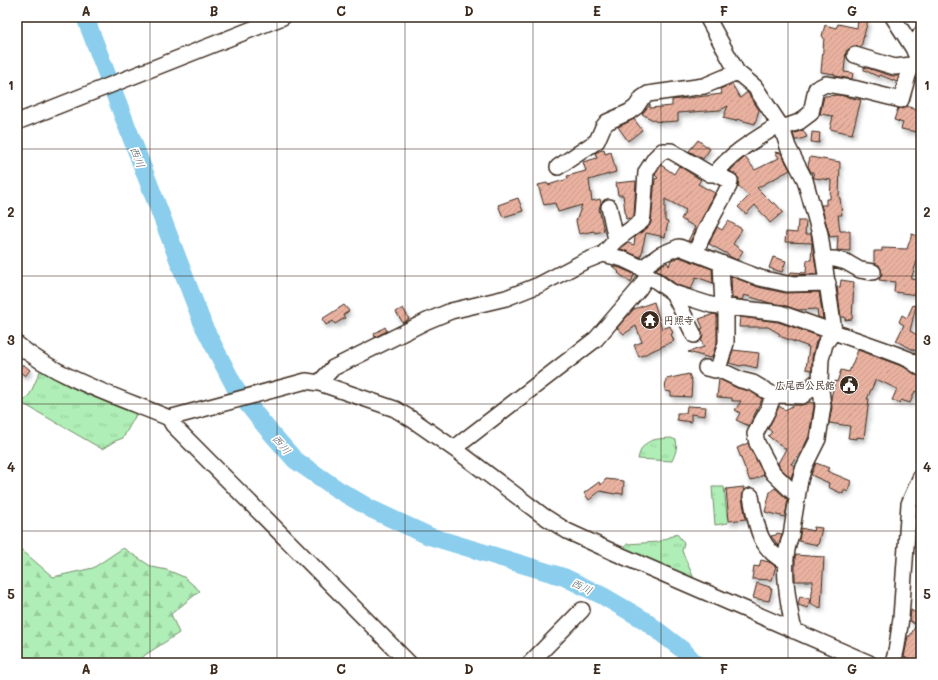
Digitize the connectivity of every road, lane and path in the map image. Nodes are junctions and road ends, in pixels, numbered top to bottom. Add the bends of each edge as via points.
1 (284, 17) edge
2 (707, 17) edge
3 (893, 17) edge
4 (921, 34) edge
5 (855, 55) dead end
6 (916, 60) edge
7 (737, 72) junction
8 (17, 122) edge
9 (781, 126) junction
10 (558, 167) dead end
11 (715, 174) junction
12 (608, 207) dead end
13 (616, 240) junction
14 (695, 253) junction
15 (603, 254) junction
16 (824, 259) junction
17 (721, 264) junction
18 (645, 272) junction
19 (872, 272) dead end
20 (828, 284) junction
21 (673, 293) junction
22 (724, 306) junction
23 (834, 331) junction
24 (694, 335) dead end
25 (17, 344) edge
26 (921, 368) edge
27 (820, 382) junction
28 (319, 383) junction
29 (774, 394) junction
30 (169, 418) junction
31 (456, 450) junction
32 (921, 476) edge
33 (751, 496) dead end
34 (797, 496) junction
35 (786, 562) junction
36 (582, 610) dead end
37 (794, 631) junction
38 (409, 663) edge
39 (530, 663) edge
40 (869, 663) edge
41 (892, 663) edge

1 - 8 street
2 - 7 street
3 - 6 street
4 - 6 street
5 - 6 street via 895,67
6 - 9 street via 901,100 826,84 816,89 811,113 799,122
7 - 9 street via 755,87
7 - 10 street via 704,86 648,94 629,112 607,122 597,140
9 - 11 street via 749,143
9 - 16 street via 788,147 805,180
11 - 13 street via 710,174 671,151 662,151 646,172 642,221
11 - 14 street via 730,181 729,186
12 - 13 street
13 - 15 street
14 - 17 street
14 - 18 street via 679,247 660,255
15 - 18 street via 623,259
15 - 28 street via 506,298 451,311 427,321 333,368
16 - 19 street via 835,259 860,270
16 - 20 street
17 - 20 street via 760,278 787,284
17 - 22 street
18 - 21 street
18 - 31 street via 639,290 596,339 461,443
20 - 23 street
21 - 22 street via 711,305
21 - 24 street
22 - 23 street via 780,313
22 - 29 street via 726,343 712,368 753,383
23 - 26 street via 908,359
23 - 27 street via 825,344 821,358
25 - 30 street via 26,352 70,376
27 - 29 street via 802,396
27 - 34 street via 823,406 818,439 804,468
28 - 30 street via 306,381
28 - 31 street via 395,409
29 - 34 street via 755,434 757,443 773,473
30 - 38 street
31 - 37 street via 567,531
32 - 41 street via 909,504 901,618
33 - 35 street via 760,536 776,557
34 - 35 street
35 - 37 street via 788,597
36 - 39 street
37 - 40 street

